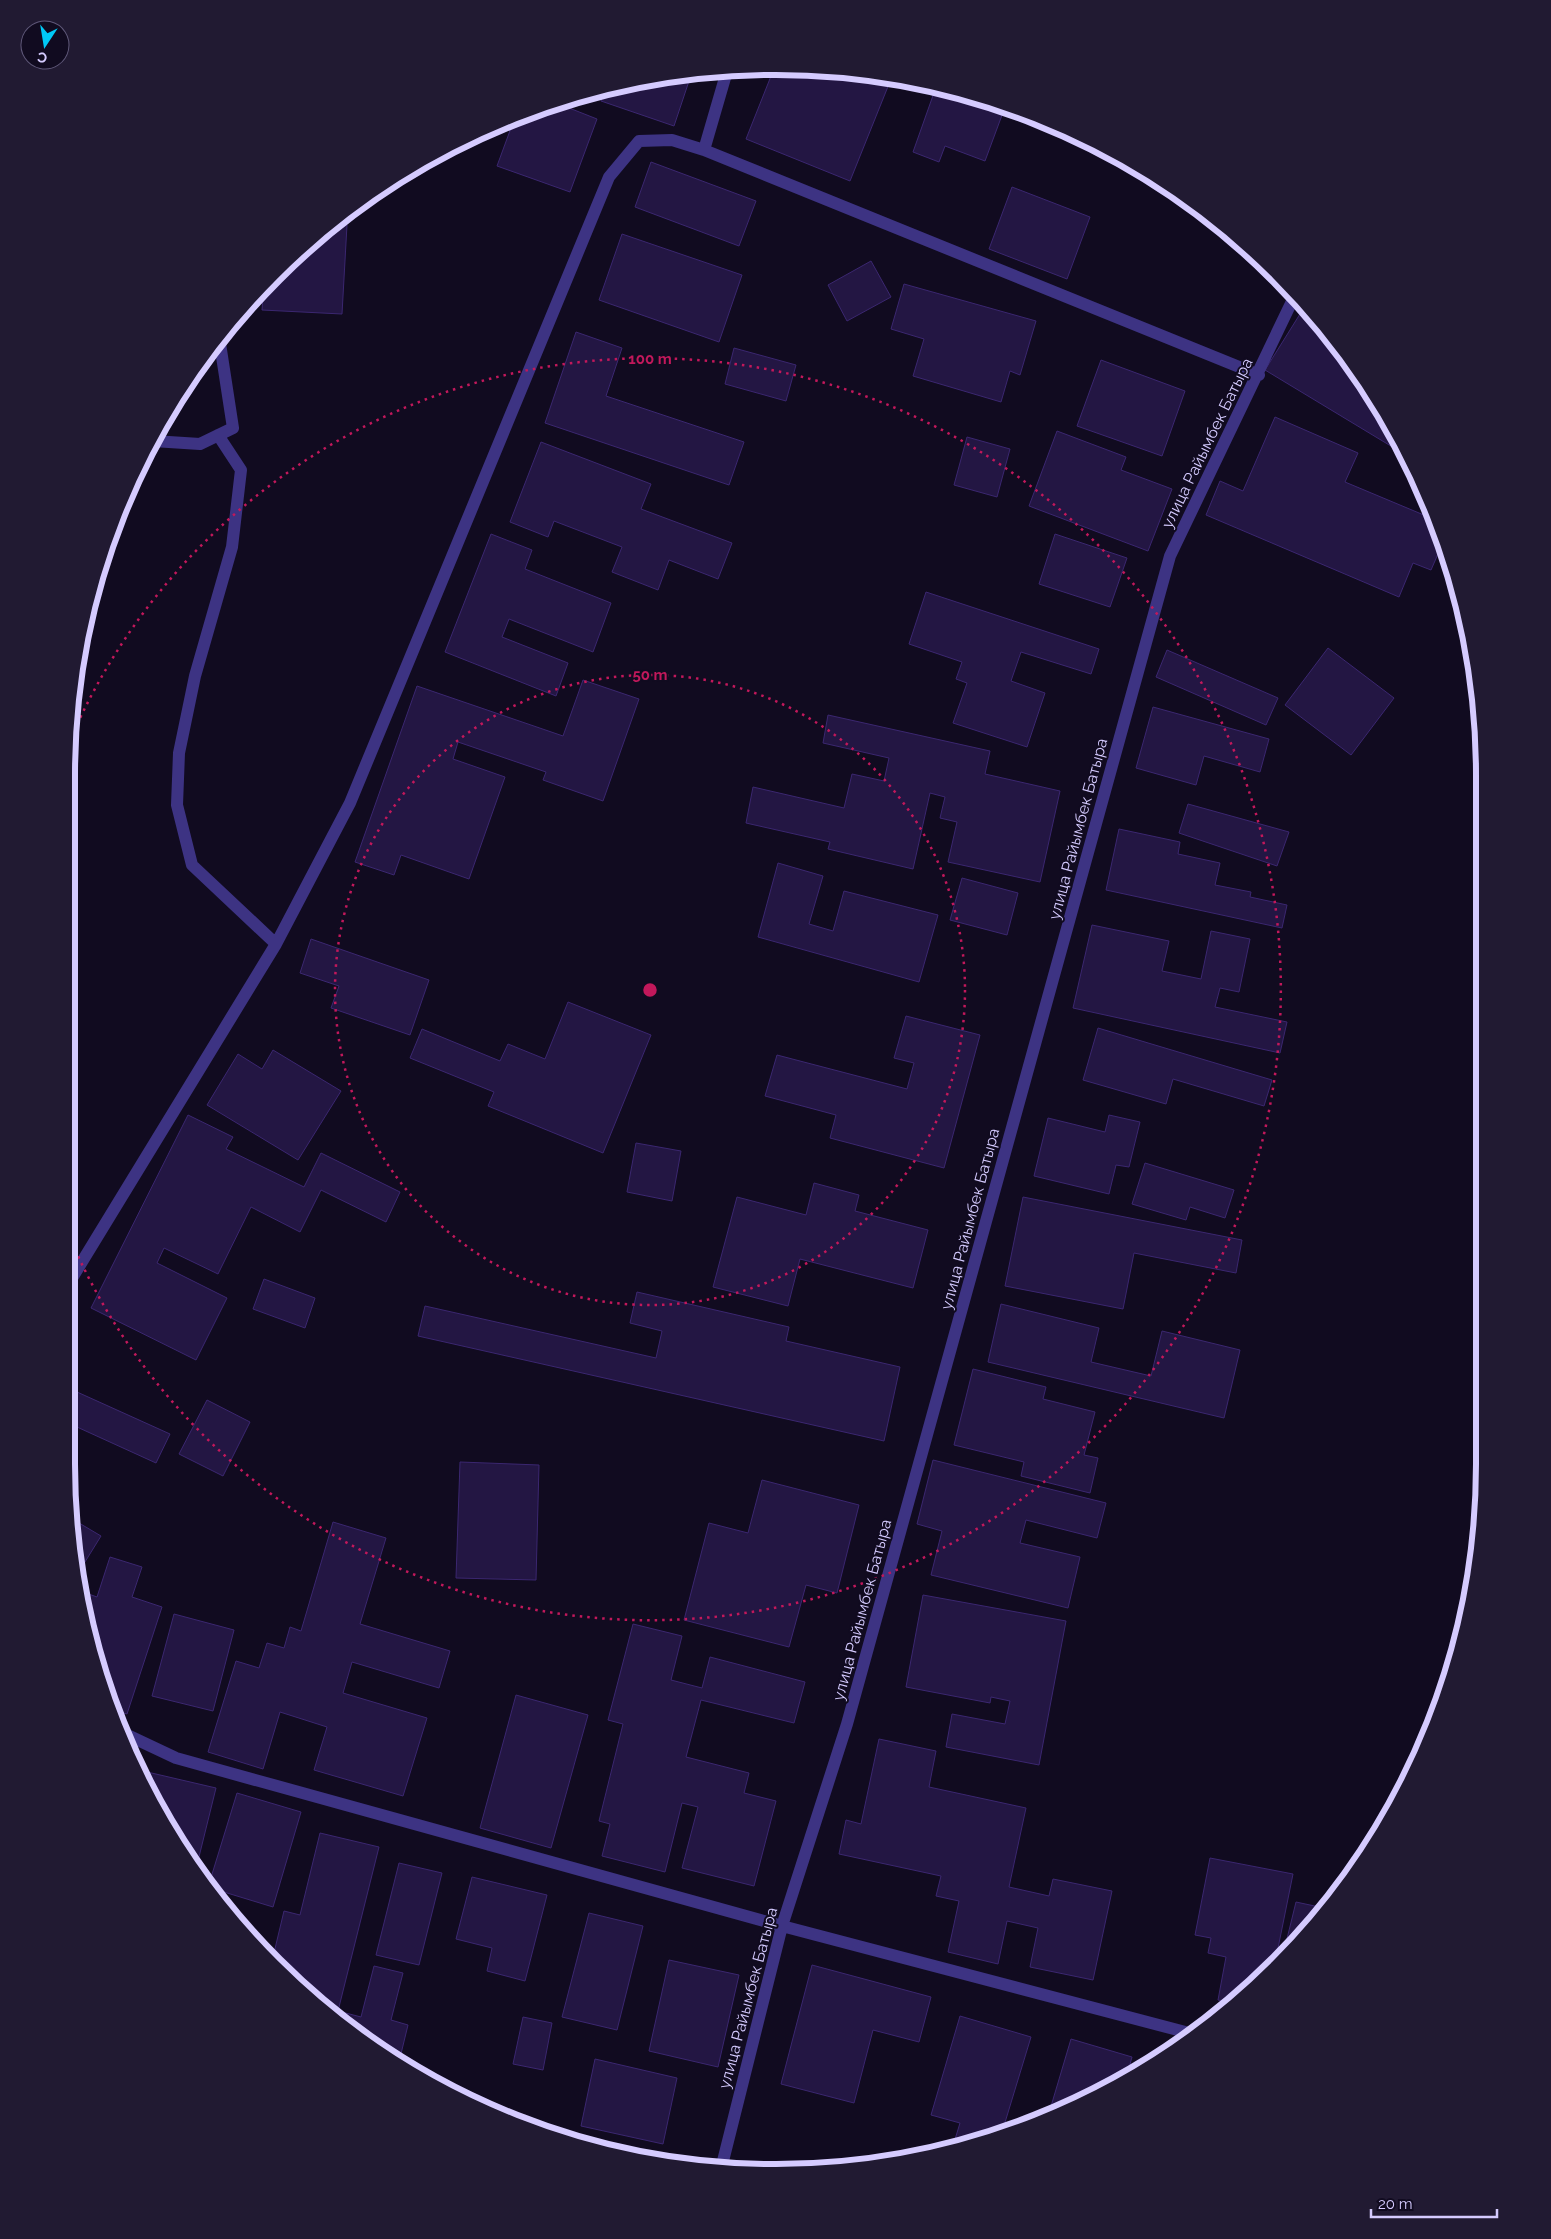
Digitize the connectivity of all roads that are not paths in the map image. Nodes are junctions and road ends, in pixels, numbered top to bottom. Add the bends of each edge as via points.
1 (725, 77) edge
2 (704, 150) junction
3 (1292, 303) edge
4 (220, 349) edge
5 (1259, 375) junction
6 (218, 435) junction
7 (161, 441) edge
8 (276, 944) junction
9 (75, 1273) edge
10 (130, 1736) edge
11 (782, 1926) junction
12 (1185, 2032) edge
13 (723, 2162) edge

1 - 2 street
2 - 5 street
2 - 8 street via 672,140 640,141 609,177 350,803
3 - 5 street, улица Райымбек Батыра
4 - 6 street via 233,428
5 - 11 street, улица Райымбек Батыра via 1170,556 847,1724
6 - 7 street via 200,444
6 - 8 street via 241,470 232,547 195,676 179,754 177,805 192,865
8 - 9 street
10 - 11 street via 176,1758
11 - 12 street
11 - 13 street, улица Райымбек Батыра

